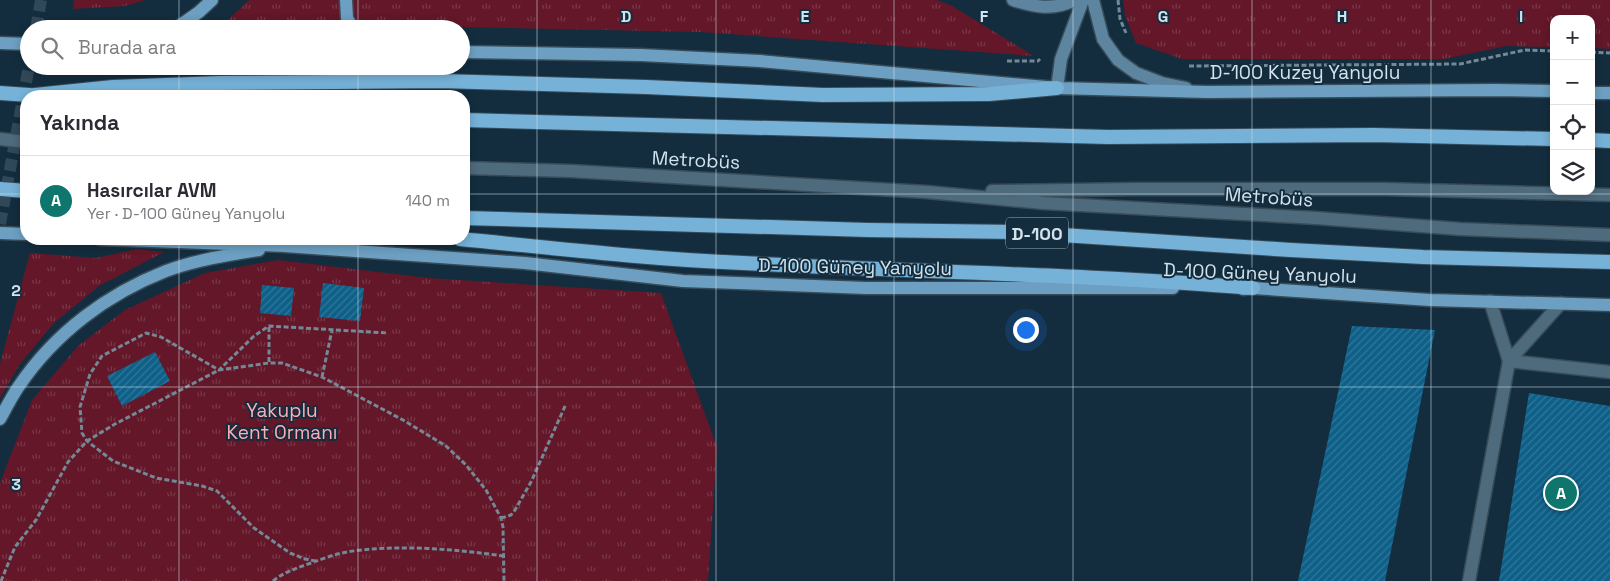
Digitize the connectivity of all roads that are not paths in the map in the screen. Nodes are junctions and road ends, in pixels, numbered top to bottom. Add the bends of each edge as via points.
1 (212, 0) edge
2 (346, 0) edge
3 (1013, 0) edge
4 (1074, 0) edge
5 (1083, 0) edge
6 (1092, 0) edge
7 (188, 20) edge
8 (348, 20) edge
9 (0, 43) edge
10 (20, 44) edge
11 (470, 52) edge
12 (1057, 88) junction
13 (90, 90) edge
14 (1550, 91) edge
15 (1208, 92) junction
16 (1595, 92) edge
17 (0, 93) edge
18 (1610, 93) edge
19 (20, 94) edge
20 (470, 120) edge
21 (0, 140) edge
22 (1550, 140) edge
23 (1595, 140) edge
24 (1610, 141) edge
25 (20, 142) edge
26 (470, 168) edge
27 (0, 189) edge
28 (20, 191) edge
29 (927, 192) junction
30 (1610, 194) edge
31 (470, 218) edge
32 (0, 232) edge
33 (20, 234) edge
34 (1610, 235) edge
35 (470, 240) edge
36 (258, 245) edge
37 (284, 246) junction
38 (1610, 262) edge
39 (1253, 288) junction
40 (1490, 301) junction
41 (1561, 303) junction
42 (1610, 305) edge
43 (1509, 361) junction
44 (1610, 372) edge
45 (0, 419) edge
46 (1470, 581) edge

1 - 7 main road
2 - 8 main road
3 - 4 main road via 1049,8
5 - 12 main road via 1061,59
6 - 15 main road via 1103,39 1118,60 1136,73 1162,83
9 - 10 main road
11 - 12 main road, D-100 Kuzey Yanyolu via 760,61
12 - 13 highway via 989,94 823,95 440,81 220,83
12 - 15 main road, D-100 Kuzey Yanyolu
14 - 15 main road, D-100 Kuzey Yanyolu
16 - 18 main road
17 - 19 highway
20 - 22 highway via 1108,136 1374,135
21 - 25 lane
23 - 24 highway
26 - 29 lane, Metrobüs
27 - 28 highway
29 - 30 lane, Metrobüs via 1385,189
29 - 34 lane, Metrobüs via 1043,203
31 - 38 highway, D-100 via 1016,232 1423,257
32 - 33 main road
35 - 39 highway via 742,263 1109,277
36 - 37 main road, D-100 Güney Yanyolu
37 - 39 main road, D-100 Güney Yanyolu via 525,263 712,282 866,288
37 - 45 main road via 219,257 167,271 124,290 83,316 51,346 19,386
39 - 40 main road, D-100 Güney Yanyolu
40 - 41 main road, D-100 Güney Yanyolu
40 - 43 lane
41 - 42 main road, D-100 Güney Yanyolu
41 - 43 lane
43 - 44 lane
43 - 46 lane

